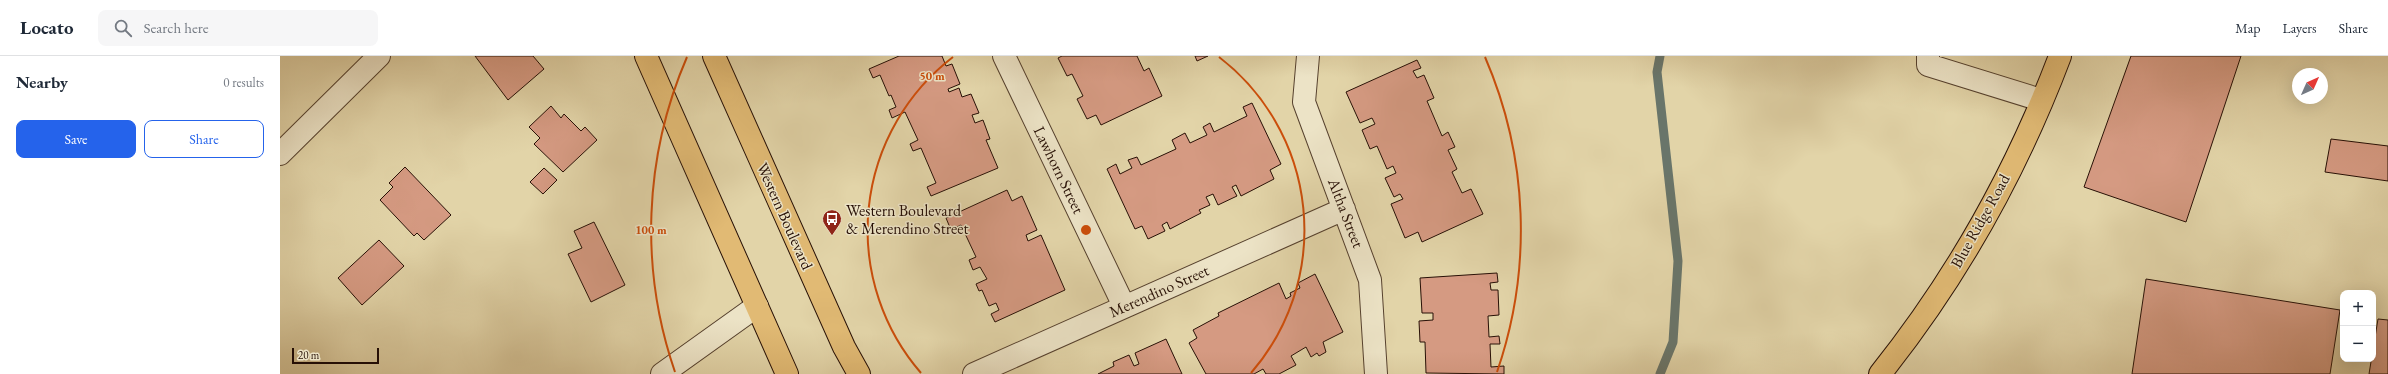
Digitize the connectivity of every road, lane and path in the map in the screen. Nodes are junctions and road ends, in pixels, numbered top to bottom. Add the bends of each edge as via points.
1 (379, 56) edge
2 (646, 56) edge
3 (714, 56) edge
4 (1004, 56) edge
5 (1308, 56) edge
6 (1928, 56) edge
7 (2060, 56) edge
8 (2041, 100) junction
9 (280, 154) edge
10 (1344, 209) junction
11 (757, 306) junction
12 (1124, 306) junction
13 (662, 374) edge
14 (787, 374) edge
15 (859, 374) edge
16 (974, 374) edge
17 (1376, 374) edge
18 (1880, 374) edge

1 - 9 street
2 - 11 main road
3 - 15 main road, Western Boulevard via 844,347
4 - 12 street, Lawhorn Street
5 - 10 street, Altha Street via 1304,102
6 - 8 street via 1928,65
7 - 8 main road, Blue Ridge Road
8 - 18 main road, Blue Ridge Road via 1982,223 1911,335
10 - 12 street, Merendino Street
10 - 17 street, Altha Street via 1370,280
11 - 13 street
11 - 14 main road
12 - 16 street, Merendino Street

